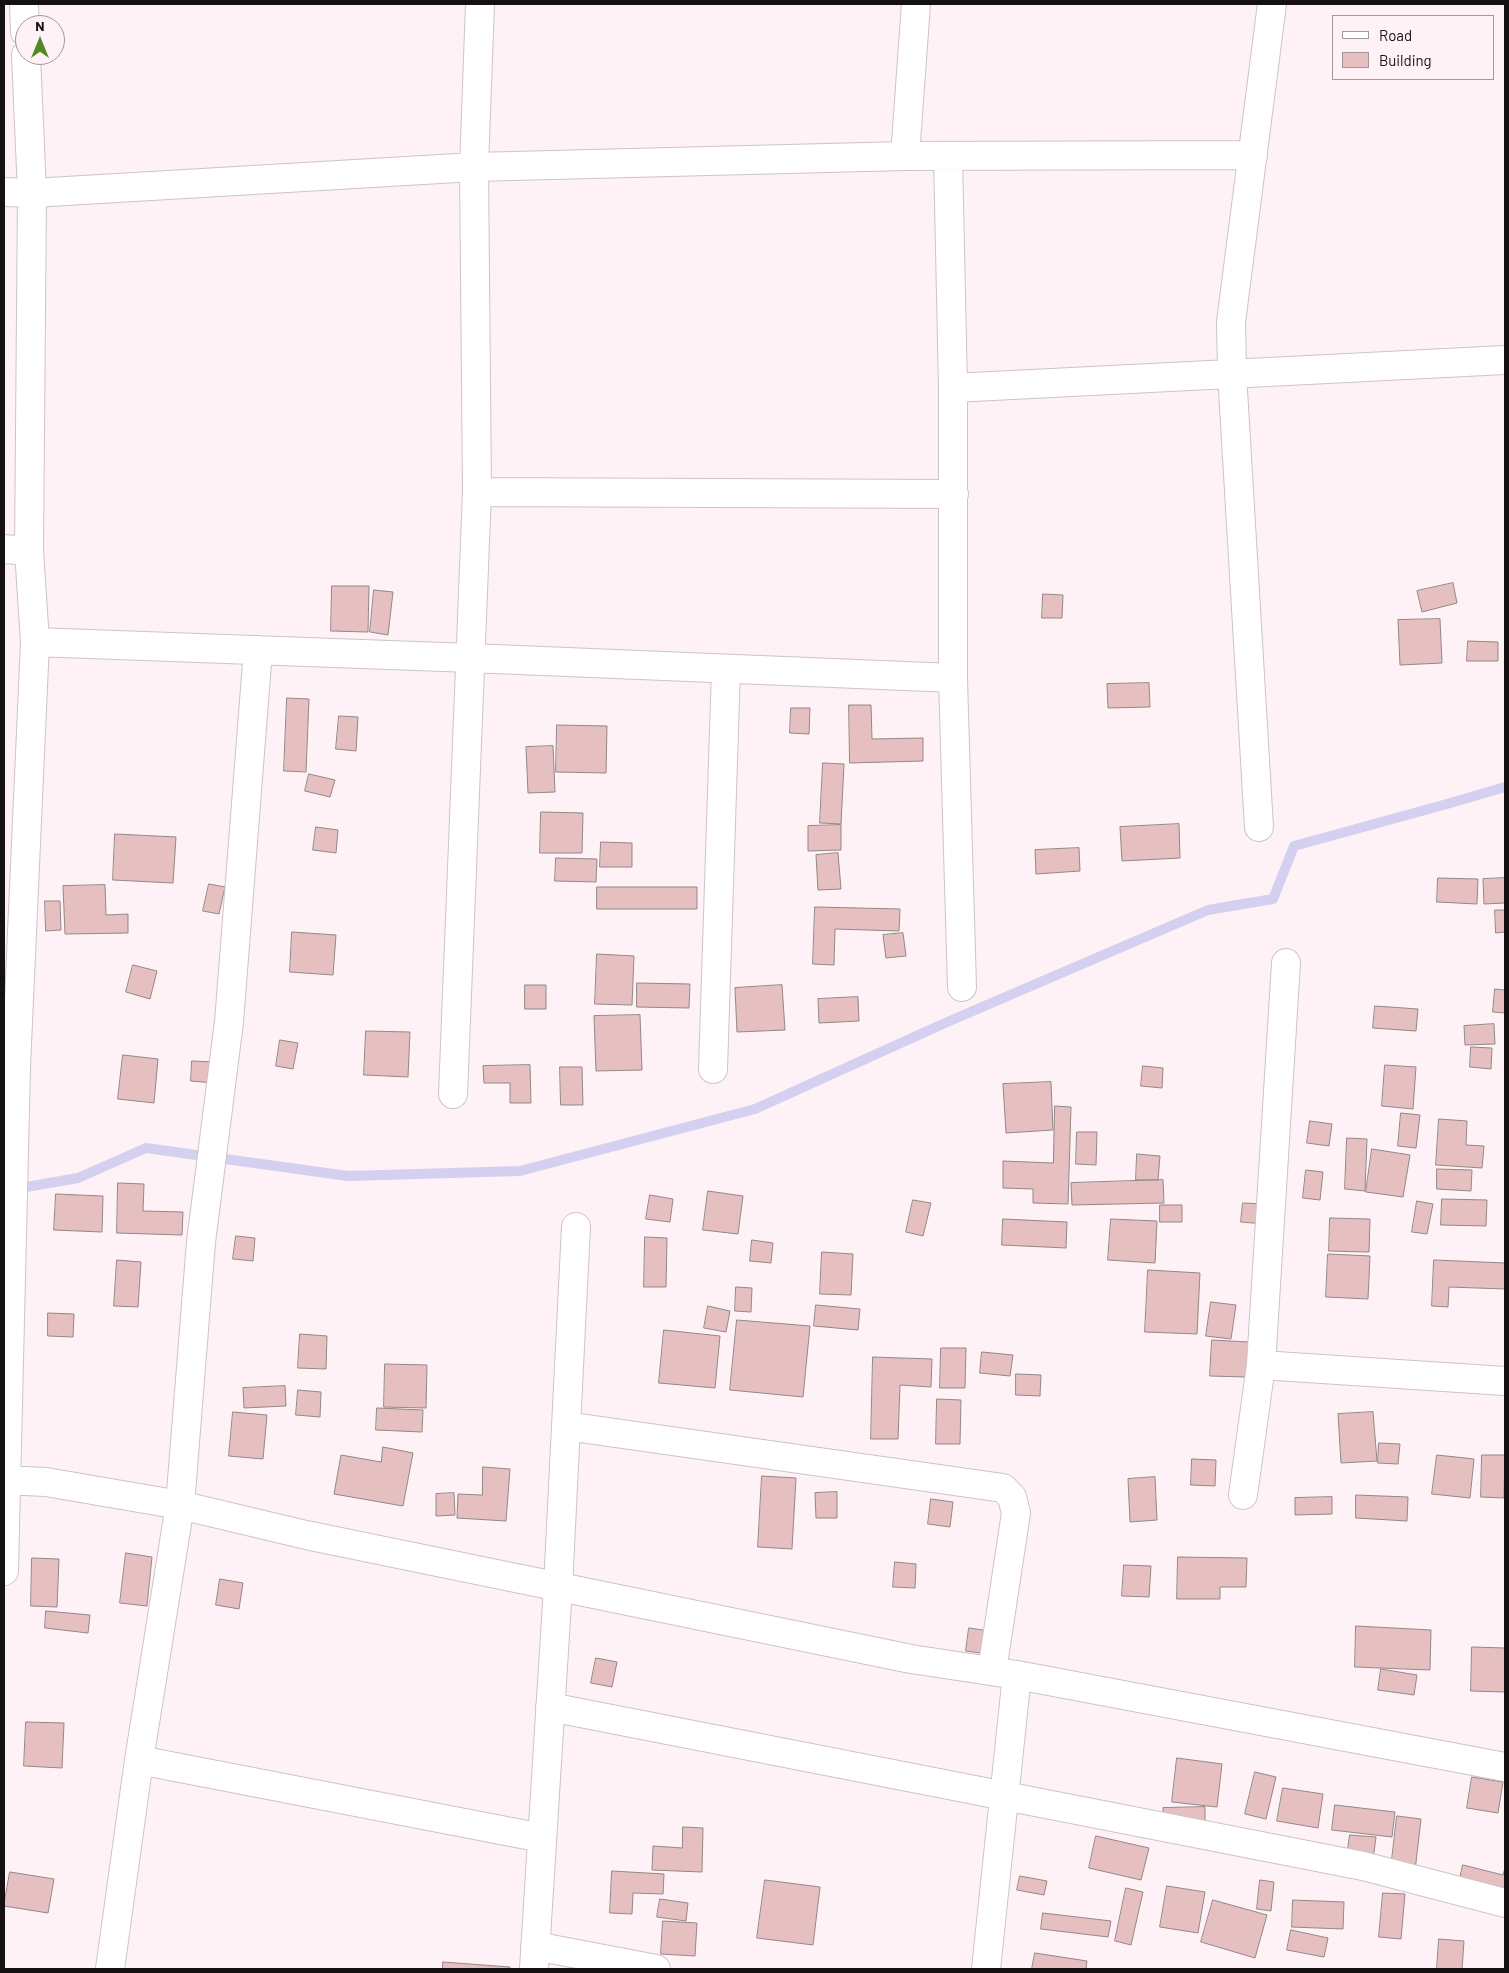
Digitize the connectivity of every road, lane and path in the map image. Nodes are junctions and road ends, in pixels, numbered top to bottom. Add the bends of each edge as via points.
1 (480, 4) edge
2 (916, 4) edge
3 (1272, 4) edge
4 (26, 65) edge
5 (1254, 155) junction
6 (905, 156) junction
7 (948, 156) junction
8 (474, 167) junction
9 (4, 192) edge
10 (32, 193) junction
11 (1505, 360) edge
12 (1232, 373) junction
13 (954, 388) junction
14 (477, 492) junction
15 (954, 494) junction
16 (16, 550) edge
17 (35, 642) junction
18 (258, 650) junction
19 (471, 658) junction
20 (726, 669) junction
21 (954, 678) junction
22 (1259, 827) dead end
23 (1286, 963) dead end
24 (962, 987) dead end
25 (10, 1066) edge
26 (713, 1068) dead end
27 (453, 1094) dead end
28 (576, 1227) dead end
29 (1261, 1365) junction
30 (1505, 1381) edge
31 (566, 1426) junction
32 (5, 1480) edge
33 (1244, 1495) dead end
34 (180, 1505) junction
35 (4, 1571) edge
36 (558, 1587) junction
37 (1005, 1673) junction
38 (550, 1707) junction
39 (139, 1760) junction
40 (1505, 1767) edge
41 (1006, 1796) junction
42 (542, 1838) junction
43 (1505, 1903) edge
44 (535, 1958) edge
45 (110, 1969) edge
46 (656, 1969) edge
47 (986, 1969) edge

1 - 8 street
2 - 6 street
3 - 5 street
4 - 10 street
5 - 7 street
5 - 12 street via 1231,322
6 - 7 street
6 - 8 street
7 - 13 street
8 - 10 street
8 - 14 street
9 - 10 street
10 - 16 street
11 - 12 street
12 - 13 street
12 - 22 street
13 - 15 street
14 - 15 street
14 - 19 street
15 - 21 street
16 - 17 street
17 - 18 street
17 - 25 street
18 - 19 street
18 - 34 street via 229,1022 201,1242
19 - 20 street
19 - 27 street
20 - 21 street
20 - 26 street
21 - 24 street
23 - 29 street
25 - 32 street
28 - 31 street
29 - 30 street
29 - 33 street
31 - 36 street
31 - 37 street via 1003,1488 1012,1497 1016,1513
32 - 34 street via 46,1482
32 - 35 street
34 - 36 street via 306,1535
34 - 39 street
36 - 37 street via 911,1659
36 - 38 street
37 - 40 street
37 - 41 street
38 - 41 street
38 - 42 street
39 - 42 street
39 - 45 street
41 - 43 street via 1364,1866
41 - 47 street
42 - 44 street
44 - 46 street

